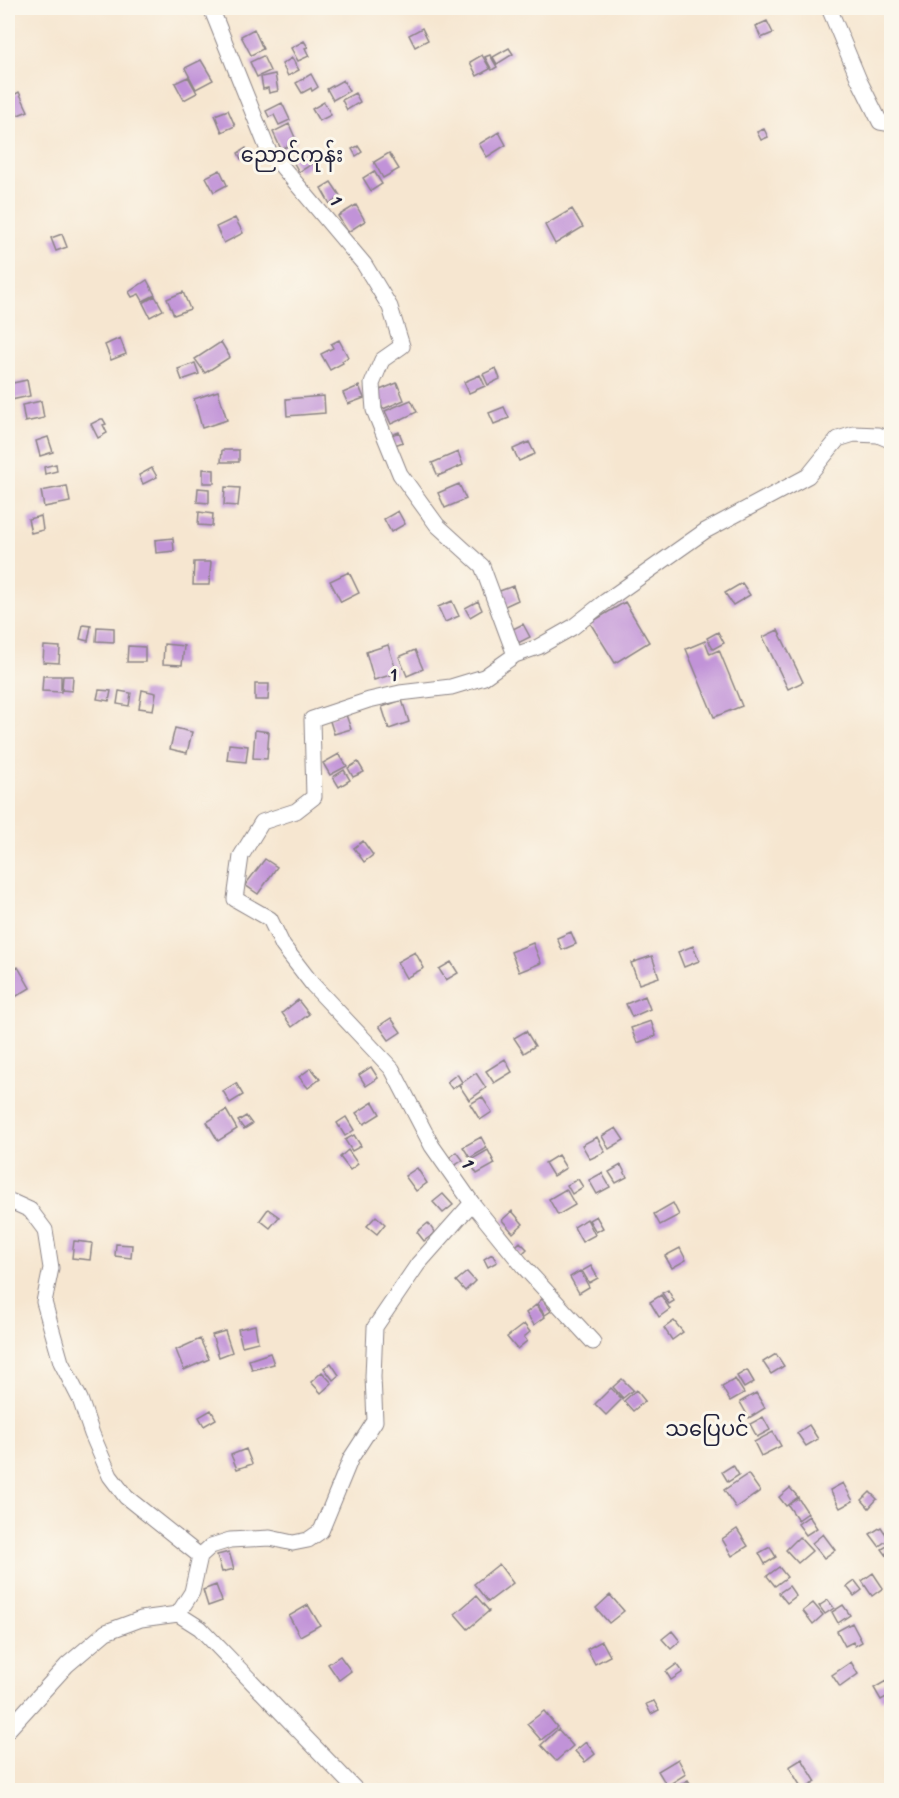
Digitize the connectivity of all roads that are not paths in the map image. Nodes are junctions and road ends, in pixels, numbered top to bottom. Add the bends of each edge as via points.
1 (211, 8) edge
2 (829, 8) edge
3 (891, 124) edge
4 (891, 441) edge
5 (515, 655) junction
6 (8, 1200) edge
7 (472, 1203) junction
8 (593, 1342) dead end
9 (200, 1557) junction
10 (178, 1614) junction
11 (8, 1730) edge
12 (356, 1791) edge

1 - 5 street, 1 via 268,150 364,264 390,307 402,346 382,360 372,384 374,410 400,474 437,525 482,566
2 - 3 street via 880,122
4 - 5 street via 878,435 854,434 838,439 808,476 705,531 573,627
5 - 7 street, 1 via 484,677 451,687 369,700 312,719 314,797 296,811 262,822 241,856 235,899 270,919 283,946 313,985 392,1069 432,1146
6 - 9 street via 30,1210 45,1230 51,1268 44,1302 61,1362 110,1476 126,1497
7 - 8 street, 1
7 - 9 street via 418,1264 375,1327 375,1421 351,1458 321,1531 308,1540 293,1543 270,1538 230,1540 211,1546
9 - 10 street via 192,1592
10 - 11 street via 141,1619 106,1632 67,1665
10 - 12 street via 200,1628

